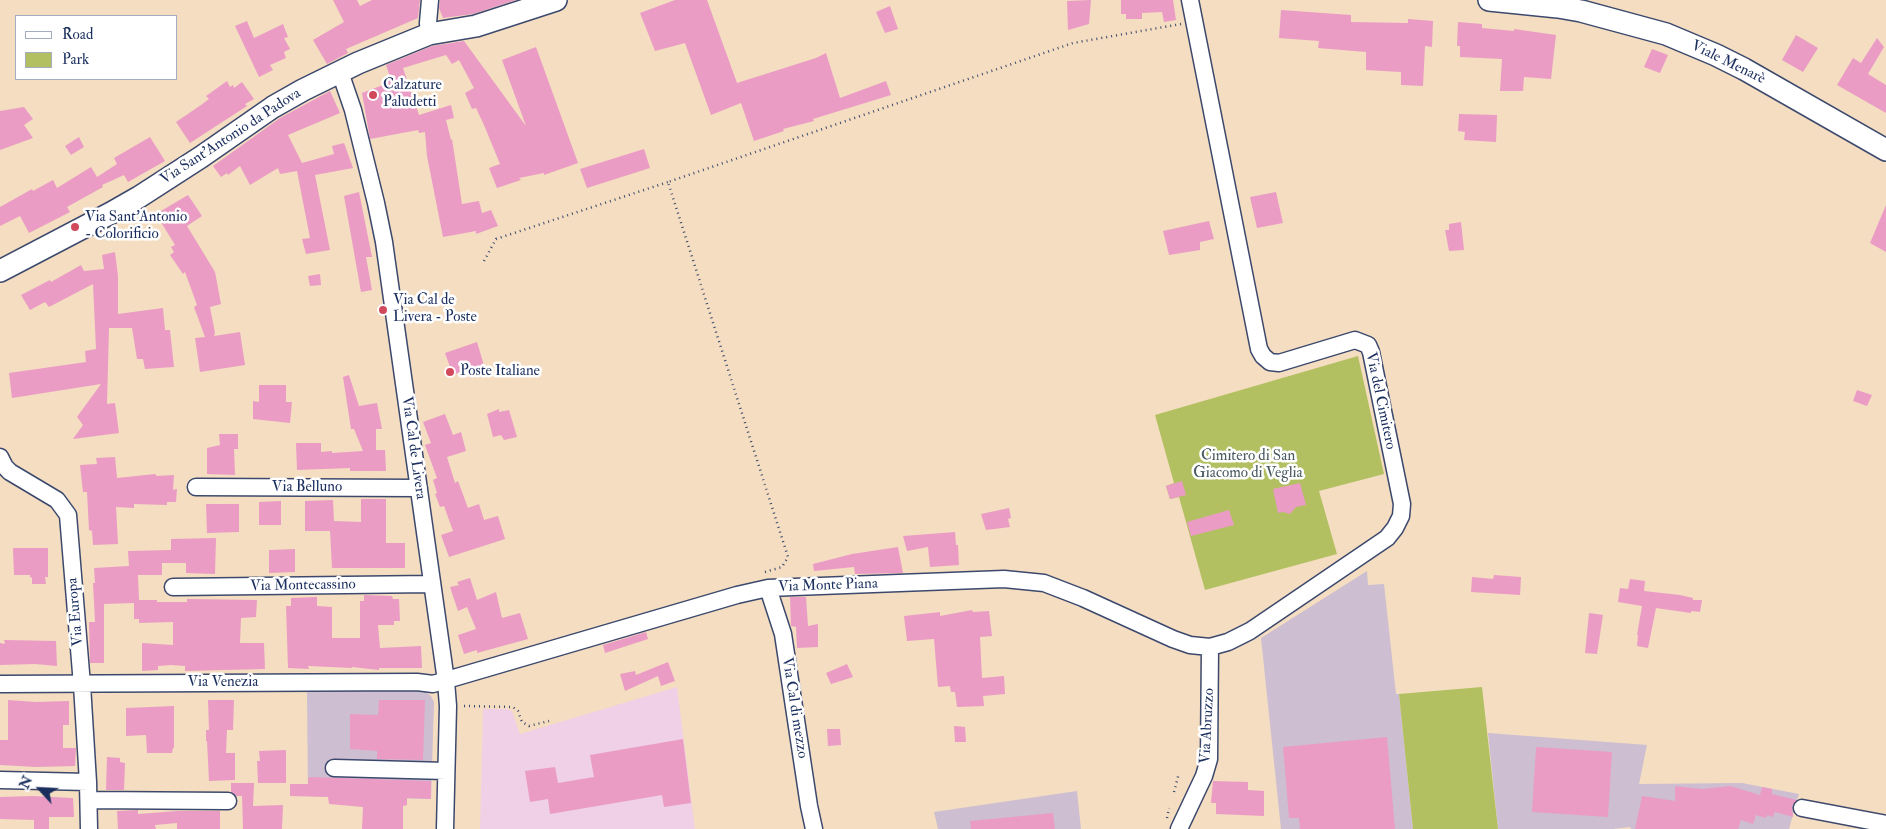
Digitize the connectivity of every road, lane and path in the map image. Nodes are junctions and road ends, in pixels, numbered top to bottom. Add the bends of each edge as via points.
1 (430, 0) edge
2 (556, 0) edge
3 (1190, 0) edge
4 (1489, 0) edge
5 (1515, 1) edge
6 (1559, 3) edge
7 (1195, 26) junction
8 (430, 34) junction
9 (340, 72) junction
10 (1886, 150) edge
11 (668, 182) junction
12 (484, 261) dead end
13 (0, 271) edge
14 (0, 457) edge
15 (196, 487) dead end
16 (419, 488) junction
17 (766, 581) junction
18 (432, 584) junction
19 (173, 587) dead end
20 (1210, 648) junction
21 (446, 681) junction
22 (0, 684) edge
23 (82, 685) junction
24 (464, 706) dead end
25 (549, 721) dead end
26 (334, 768) dead end
27 (446, 771) junction
28 (1179, 772) dead end
29 (0, 780) edge
30 (88, 782) junction
31 (1174, 792) dead end
32 (89, 800) junction
33 (228, 801) dead end
34 (1802, 808) dead end
35 (1886, 824) edge
36 (89, 829) edge
37 (445, 829) edge
38 (814, 829) edge
39 (1179, 829) edge

1 - 8 street
2 - 8 main road, Via Sant'Antonio da Padova via 480,24
3 - 7 street, Via del Cimitero
4 - 5 main road, Viale Menarè
5 - 6 main road, Viale Menarè
6 - 10 main road, Viale Menarè via 1666,34 1716,55
7 - 11 path via 1180,24 1073,43
7 - 20 street, Via del Cimitero via 1259,348 1270,362 1279,363 1355,340 1368,345 1402,504 1401,516 1387,538 1250,631
8 - 9 main road, Via Sant'Antonio da Padova
9 - 13 main road, Via Sant'Antonio da Padova via 273,107 139,197
9 - 16 street, Via Cal de Livera via 353,110 384,242
11 - 12 path via 496,239
11 - 17 path via 788,557
14 - 23 street, Via Europa via 10,472 57,500 68,515
15 - 16 street, Via Belluno
16 - 18 street, Via Cal de Livera
17 - 20 street, Via Monte Piana via 1004,579 1044,584 1173,639
17 - 21 street, Via Monte Piana via 737,595
17 - 38 street, Via Cal di mezzo via 783,634
18 - 19 street, Via Montecassino
18 - 21 street, Via Cal de Livera
20 - 39 street, Via Abruzzo via 1209,759
21 - 23 street, Via Venezia via 433,684
21 - 27 street, Via Cal de Livera
22 - 23 street, Via Venezia
23 - 30 street, Via Europa
24 - 25 path via 512,707 522,722 529,726
26 - 27 street
27 - 37 street, Via Cal de Livera
28 - 31 path
29 - 30 street
30 - 32 street, Via Europa
32 - 33 street
32 - 36 street, Via Europa
34 - 35 street

